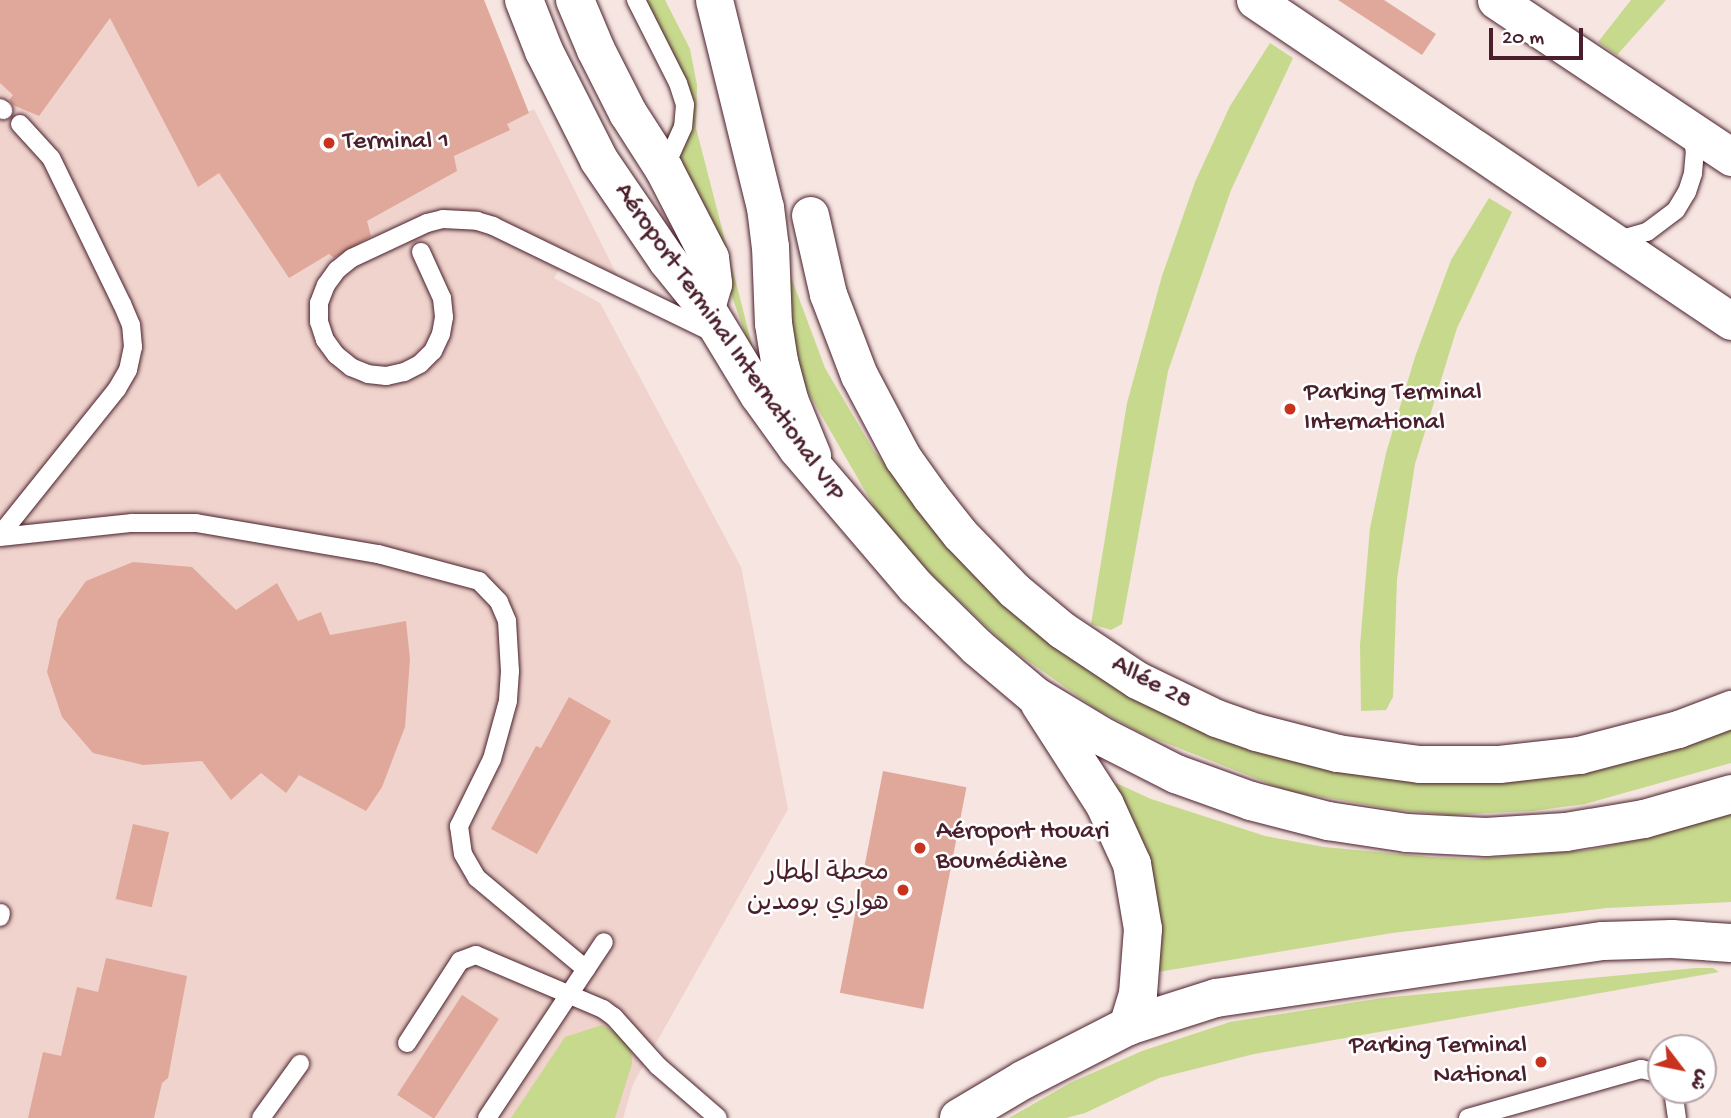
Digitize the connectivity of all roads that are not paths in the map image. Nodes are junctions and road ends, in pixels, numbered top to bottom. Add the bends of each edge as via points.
1 (524, 0) edge
2 (575, 0) edge
3 (636, 0) edge
4 (687, 0) edge
5 (702, 0) edge
6 (714, 0) edge
7 (733, 0) edge
8 (1255, 0) edge
9 (1496, 0) edge
10 (20, 124) dead end
11 (1691, 131) junction
12 (1731, 157) edge
13 (664, 169) junction
14 (756, 169) junction
15 (810, 215) dead end
16 (1612, 241) junction
17 (421, 252) dead end
18 (1731, 321) edge
19 (714, 323) junction
20 (839, 500) junction
21 (0, 536) edge
22 (1035, 696) junction
23 (1731, 709) edge
24 (1731, 794) edge
25 (604, 942) dead end
26 (1731, 943) edge
27 (586, 970) junction
28 (569, 995) junction
29 (1128, 1026) junction
30 (407, 1043) dead end
31 (300, 1065) dead end
32 (1647, 1070) edge
33 (261, 1118) edge
34 (487, 1118) edge
35 (718, 1118) edge
36 (959, 1118) edge
37 (1468, 1118) edge

1 - 19 main road, Aéroport Terminal International VIP via 544,51 599,160
2 - 13 main road via 628,113
3 - 13 lane via 685,105 683,127
4 - 14 street
5 - 14 street
6 - 14 street
7 - 14 street
8 - 16 street
9 - 11 street
10 - 21 lane via 51,158 126,314 133,347 128,370 117,389
11 - 12 street
11 - 16 lane via 1693,173 1676,210 1647,232
13 - 19 main road via 710,258
14 - 20 street via 770,246 779,361 802,434
15 - 23 street, Allée 28 via 828,293 859,375 903,458 960,534 1022,597 1137,680 1256,732 1337,753 1419,764 1499,764 1579,755 1678,730
16 - 18 street
17 - 19 lane via 442,298 444,317 433,351 420,364 386,376 351,367 325,340 319,322 326,285 352,258 443,219 493,226
19 - 20 main road, Aéroport Terminal International VIP via 790,438
20 - 22 main road, Aéroport Terminal International VIP via 916,587
21 - 27 lane via 132,523 196,523 400,559 466,576 484,586 499,602 507,621 508,701 492,759 459,826 463,855 477,877
22 - 24 main road, Aéroport Terminal International VIP via 1177,774 1251,802 1328,821 1406,833 1486,837 1566,832 1644,820
22 - 29 main road via 1105,805 1132,864 1143,929 1139,983
25 - 27 lane
26 - 29 main road via 1637,939 1568,945 1256,989
27 - 28 lane
28 - 30 lane via 485,958 467,956
28 - 34 lane
28 - 35 lane via 614,1017 658,1066
29 - 36 main road
31 - 33 lane
32 - 37 lane

